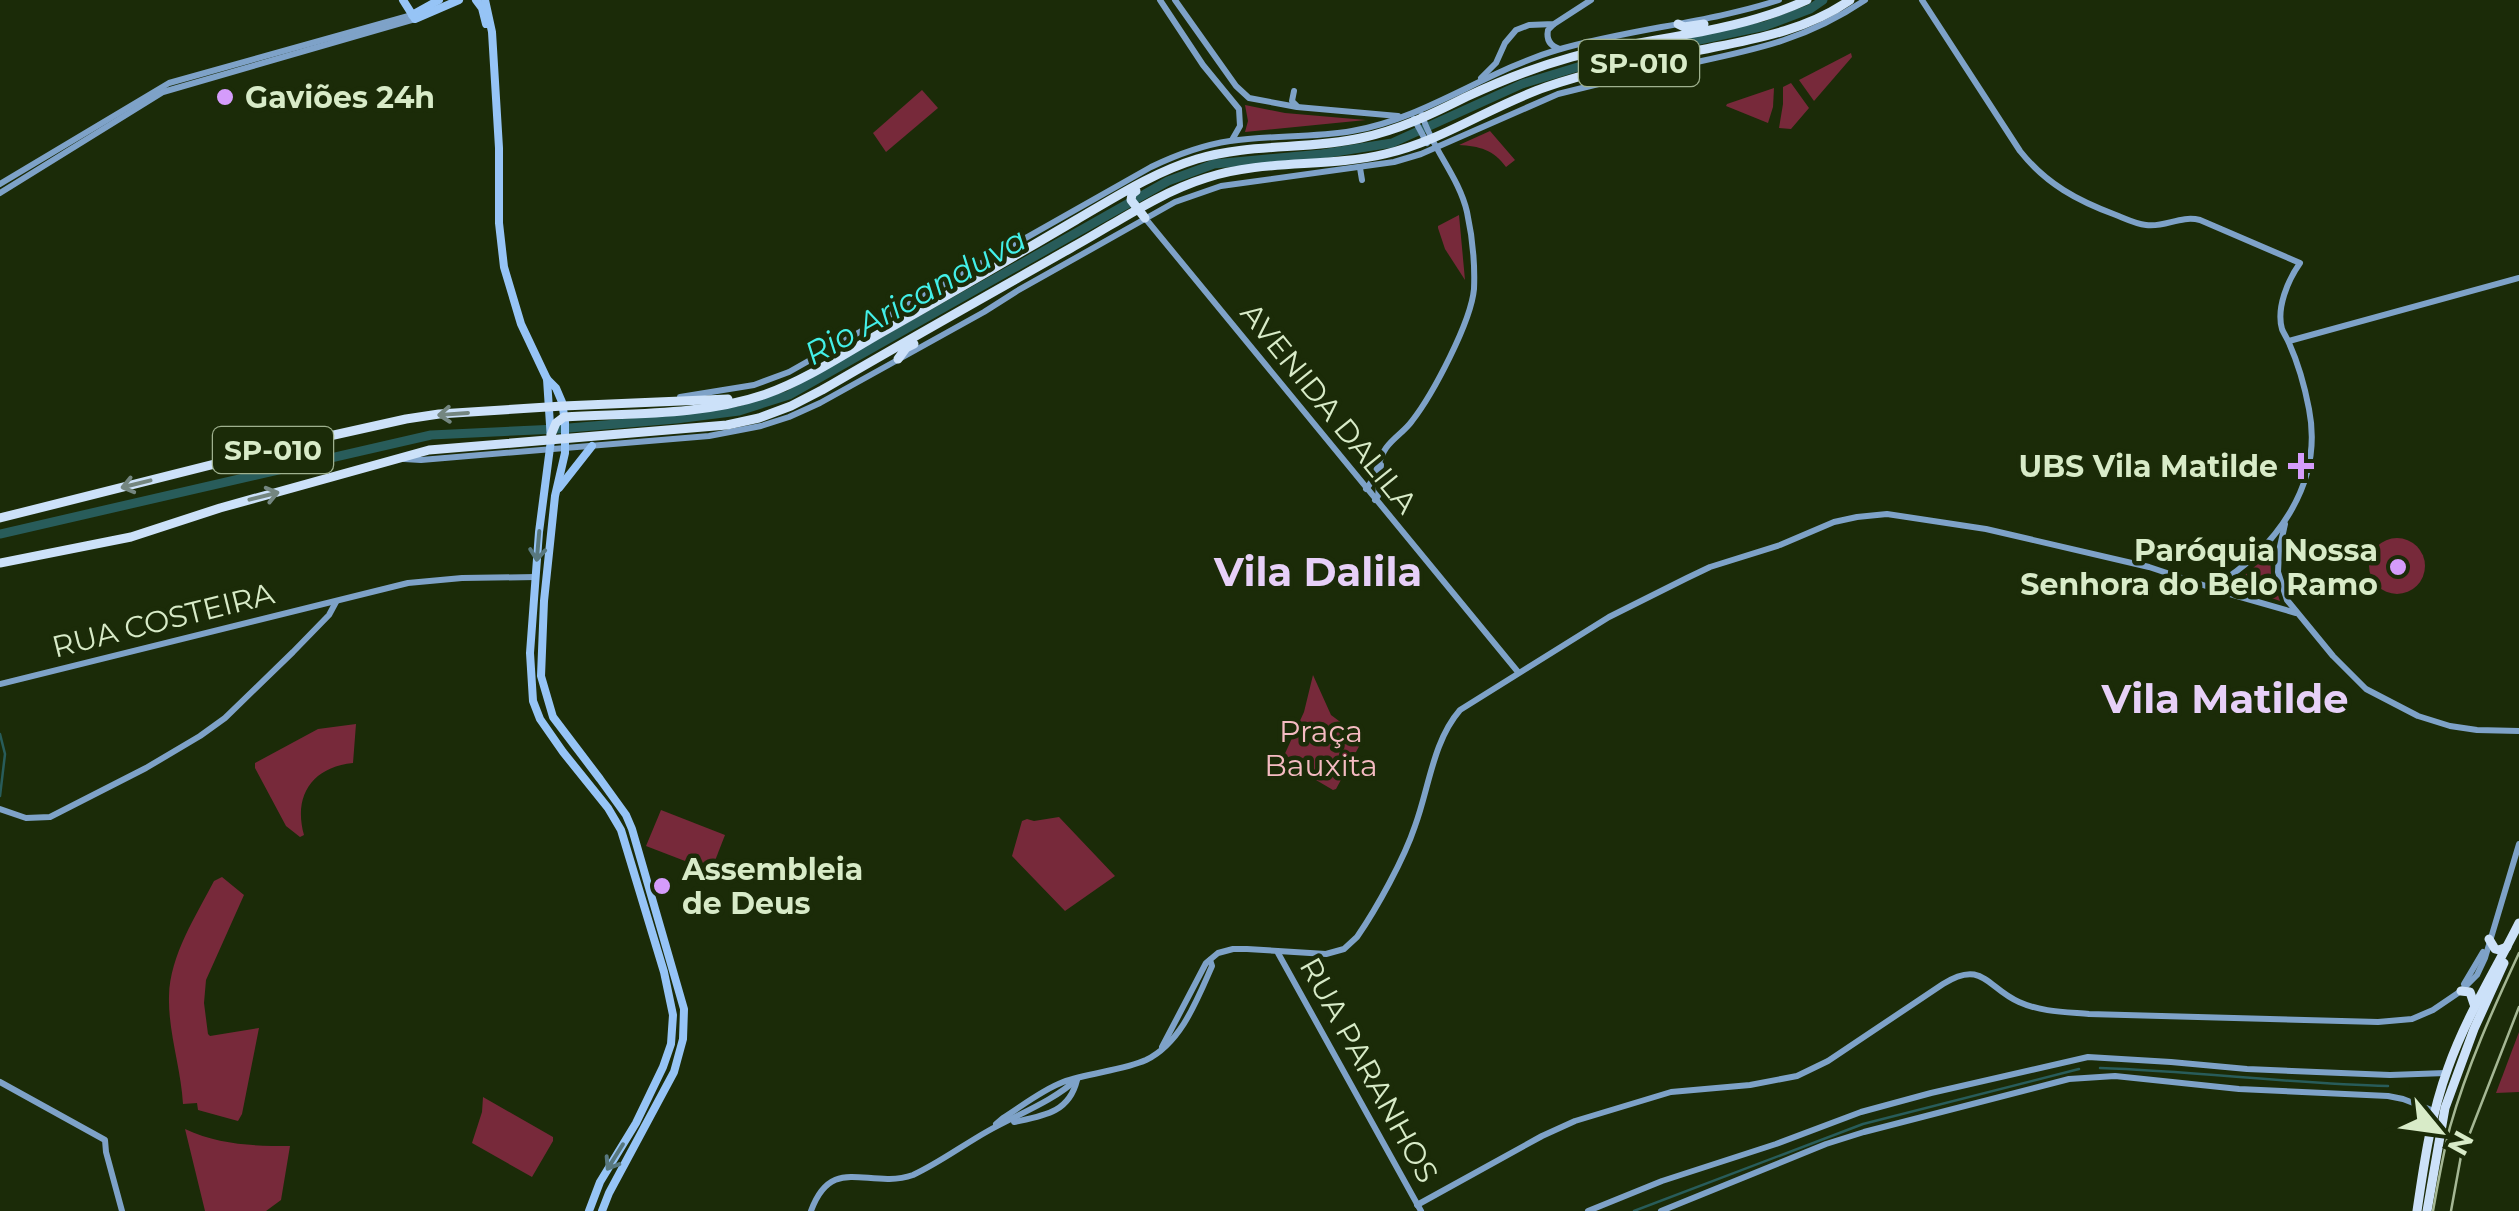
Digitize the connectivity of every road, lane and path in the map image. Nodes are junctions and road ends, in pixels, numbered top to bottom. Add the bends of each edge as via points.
1 (403, 0) edge
2 (439, 0) edge
3 (459, 0) edge
4 (476, 0) edge
5 (487, 0) edge
6 (1160, 0) edge
7 (1175, 0) edge
8 (1591, 0) edge
9 (1779, 0) edge
10 (1807, 0) edge
11 (1850, 0) edge
12 (1865, 0) edge
13 (1922, 0) edge
14 (1761, 16) junction
15 (414, 17) junction
16 (1554, 24) junction
17 (1678, 24) junction
18 (491, 37) junction
19 (1722, 46) junction
20 (1560, 50) junction
21 (1650, 72) junction
22 (1478, 81) junction
23 (183, 82) junction
24 (1294, 90) dead end
25 (1298, 107) junction
26 (1401, 116) junction
27 (1425, 132) junction
28 (1231, 141) junction
29 (1287, 166) junction
30 (1362, 168) junction
31 (1172, 169) junction
32 (1362, 180) dead end
33 (0, 184) edge
34 (0, 193) edge
35 (1075, 210) junction
36 (1140, 212) junction
37 (994, 268) junction
38 (2519, 278) edge
39 (1013, 280) junction
40 (2289, 341) junction
41 (898, 359) junction
42 (547, 379) junction
43 (770, 392) junction
44 (642, 402) junction
45 (550, 407) junction
46 (560, 417) junction
47 (551, 438) junction
48 (566, 440) junction
49 (592, 446) junction
50 (1380, 459) junction
51 (1366, 490) junction
52 (556, 492) junction
53 (1375, 500) junction
54 (0, 518) edge
55 (2285, 524) junction
56 (2267, 544) junction
57 (2278, 551) junction
58 (0, 563) edge
59 (536, 577) junction
60 (2230, 577) junction
61 (2212, 588) junction
62 (2230, 594) junction
63 (2286, 600) junction
64 (337, 601) junction
65 (2281, 608) junction
66 (2296, 613) junction
67 (1518, 672) junction
68 (0, 684) edge
69 (2519, 731) edge
70 (3, 810) edge
71 (2519, 844) edge
72 (2519, 923) edge
73 (2519, 934) edge
74 (2488, 943) junction
75 (2507, 947) junction
76 (1277, 952) junction
77 (1210, 960) junction
78 (1213, 989) dead end
79 (1201, 990) junction
80 (2459, 992) junction
81 (2474, 1008) junction
82 (1162, 1047) junction
83 (2446, 1073) junction
84 (1078, 1079) junction
85 (0, 1082) edge
86 (2451, 1090) junction
87 (2439, 1112) junction
88 (1006, 1123) junction
89 (995, 1127) junction
90 (1419, 1208) edge
91 (122, 1211) edge
92 (589, 1211) edge
93 (602, 1211) edge
94 (810, 1211) edge
95 (1588, 1211) edge
96 (1661, 1211) edge
97 (2418, 1211) edge
98 (2427, 1211) edge

1 - 15 main road
2 - 15 main road
3 - 15 main road
4 - 18 main road
5 - 18 main road
6 - 28 street via 1239,109 1240,126
7 - 25 street via 1244,95
8 - 16 street
9 - 17 street
10 - 14 highway, SP-010
11 - 19 highway, SP-010 via 1794,28
12 - 21 street via 1795,38
13 - 40 street via 2020,151 2060,190 2144,225 2200,220 2300,264 2282,314
14 - 17 highway
14 - 27 highway, SP-010 via 1573,57 1507,80
15 - 23 street
16 - 20 street via 1548,39
16 - 22 street via 1516,30
17 - 20 street
18 - 42 main road via 504,267
19 - 21 highway
19 - 27 highway, SP-010 via 1548,86
20 - 22 street
21 - 27 street
22 - 27 street
23 - 33 street via 152,92
23 - 34 street
24 - 25 street
25 - 26 street
26 - 27 street
26 - 28 street via 1351,131
27 - 29 highway, SP-010 via 1385,154
27 - 30 street via 1394,162
27 - 31 highway, SP-010 via 1217,154
27 - 50 street via 1467,213 1473,294 1436,383
28 - 35 street via 1151,166
29 - 30 highway
29 - 36 highway, SP-010 via 1205,178
30 - 32 street
30 - 36 street via 1239,182
31 - 36 highway via 1130,196
31 - 37 highway, SP-010
35 - 37 highway
35 - 44 street via 768,381
36 - 39 highway, SP-010
36 - 41 street
36 - 51 street, AVENIDA DALILA
37 - 43 highway, SP-010
38 - 40 street
39 - 41 highway
39 - 48 highway, SP-010 via 822,390 759,418
40 - 55 street via 2312,439 2304,484
41 - 49 street via 762,426
42 - 45 main road
42 - 46 main road via 556,388
43 - 44 highway, SP-010
43 - 46 highway via 698,409
44 - 46 highway, SP-010
45 - 46 highway, SP-010
45 -> 54 highway, SP-010 via 391,422
46 - 47 highway
46 - 48 main road
47 - 48 highway, SP-010
58 -> 47 highway, SP-010 via 131,537 440,449
47 -> 59 main road
48 - 49 street
48 - 52 main road
49 - 52 main road
50 - 51 street
50 - 53 street
51 - 53 street, AVENIDA DALILA
52 - 93 main road via 540,654 544,691 553,717 626,814 684,1009 674,1072
53 - 67 street, AVENIDA DALILA
55 - 56 street
55 - 57 street
56 - 57 street
56 - 60 street
57 - 63 street
59 - 64 street, RUA COSTEIRA via 415,582
59 -> 92 main road via 529,666 536,710 621,830 673,1015 664,1067
60 - 61 street
60 - 62 street
61 - 62 street
61 - 67 street via 2149,566 1886,514 1834,522 1710,568
62 - 65 street
63 - 65 street
63 - 66 street
64 - 68 street, RUA COSTEIRA
64 - 70 street via 293,652 200,736 64,812 41,819
65 - 66 street
66 - 69 street via 2366,689 2450,726
67 - 76 street via 1451,721 1410,838 1357,937 1338,952
71 - 74 street
72 - 75 highway
73 - 86 highway
74 - 75 highway
74 - 80 street via 2479,971
75 - 81 highway
76 - 77 street via 1233,949
76 - 90 street, RUA PARANHOS
77 - 79 street
77 - 82 street
78 - 79 street
79 - 82 street via 1178,1033
80 - 81 highway via 2468,990
80 - 90 street via 2433,1010 2393,1022 2106,1014 2030,1006 1983,976 1961,974 1797,1076 1671,1092 1575,1120
81 - 83 highway
82 - 84 street via 1149,1058
83 - 86 highway
83 - 87 highway
83 - 95 street via 2088,1057 1861,1112
84 - 88 street
84 - 88 street via 1058,1108
84 - 89 street via 1051,1088
85 - 91 street via 106,1140
86 - 87 highway
87 - 96 street via 2388,1096 2115,1076 2069,1080 1826,1144
87 - 97 highway
87 - 98 highway
88 - 89 street
89 - 94 street via 907,1177 832,1180

